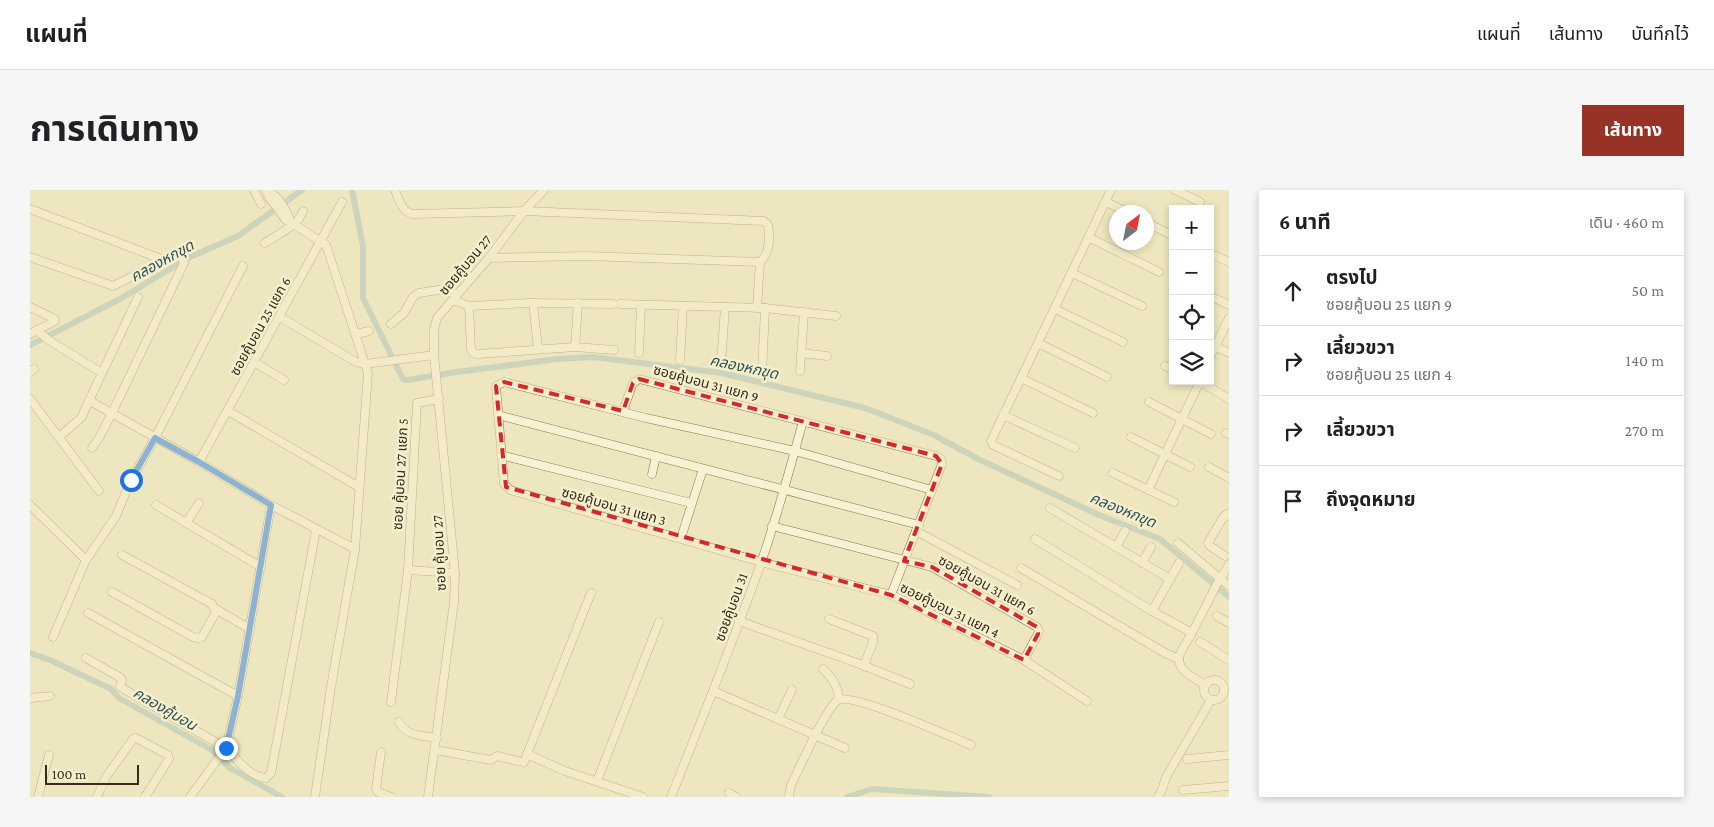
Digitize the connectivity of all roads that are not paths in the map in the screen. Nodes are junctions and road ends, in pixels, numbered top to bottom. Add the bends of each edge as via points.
1 (254, 190) edge
2 (394, 190) edge
3 (544, 190) edge
4 (1112, 190) edge
5 (1175, 190) edge
6 (269, 193) edge
7 (342, 202) dead end
8 (1106, 202) junction
9 (1200, 202) dead end
10 (261, 204) dead end
11 (1112, 205) edge
12 (30, 209) edge
13 (303, 211) dead end
14 (524, 211) junction
15 (289, 220) junction
16 (1154, 226) edge
17 (1169, 234) edge
18 (1090, 238) junction
19 (321, 242) junction
20 (265, 243) dead end
21 (187, 248) dead end
22 (1216, 256) dead end
23 (30, 257) edge
24 (181, 257) junction
25 (489, 258) junction
26 (164, 260) junction
27 (760, 262) junction
28 (1229, 262) edge
29 (243, 266) dead end
30 (1072, 272) junction
31 (1159, 272) dead end
32 (138, 297) dead end
33 (455, 297) junction
34 (1214, 298) edge
35 (533, 302) junction
36 (578, 302) junction
37 (1229, 305) edge
38 (30, 306) edge
39 (469, 306) junction
40 (641, 306) junction
41 (683, 306) junction
42 (1142, 306) dead end
43 (725, 307) junction
44 (761, 308) junction
45 (1055, 309) junction
46 (804, 312) junction
47 (836, 316) dead end
48 (280, 317) junction
49 (1229, 318) edge
50 (391, 324) dead end
51 (369, 331) dead end
52 (35, 333) edge
53 (356, 334) junction
54 (1123, 342) dead end
55 (1038, 343) junction
56 (1214, 344) edge
57 (1214, 346) edge
58 (575, 347) junction
59 (538, 349) junction
60 (614, 350) dead end
61 (639, 353) dead end
62 (801, 353) junction
63 (1229, 353) edge
64 (434, 355) junction
65 (827, 356) dead end
66 (680, 360) dead end
67 (254, 362) junction
68 (365, 364) junction
69 (721, 364) dead end
70 (436, 367) joint
71 (800, 372) dead end
72 (102, 373) junction
73 (762, 374) dead end
74 (1107, 377) dead end
75 (1021, 378) junction
76 (284, 380) dead end
77 (1198, 385) edge
78 (1207, 385) edge
79 (1229, 398) edge
80 (30, 399) edge
81 (439, 399) junction
82 (90, 400) junction
83 (1149, 402) dead end
84 (228, 411) junction
85 (623, 411) junction
86 (112, 413) junction
87 (1093, 413) dead end
88 (498, 415) junction
89 (1003, 416) junction
90 (1182, 419) junction
91 (802, 421) junction
92 (1211, 434) dead end
93 (1131, 437) dead end
94 (59, 438) junction
95 (155, 438) junction
96 (92, 448) dead end
97 (1075, 448) dead end
98 (795, 451) junction
99 (1165, 454) junction
100 (501, 455) junction
101 (656, 456) junction
102 (199, 462) junction
103 (1190, 467) dead end
104 (1209, 467) dead end
105 (703, 469) junction
106 (1113, 473) dead end
107 (652, 474) dead end
108 (1059, 476) dead end
109 (1229, 478) edge
110 (359, 488) junction
111 (784, 490) junction
112 (932, 490) junction
113 (1148, 490) junction
114 (99, 491) dead end
115 (1174, 502) dead end
116 (199, 503) dead end
117 (691, 503) junction
118 (30, 505) edge
119 (156, 505) dead end
120 (271, 505) junction
121 (1050, 508) dead end
122 (1229, 516) edge
123 (186, 523) junction
124 (772, 526) junction
125 (917, 528) junction
126 (316, 530) junction
127 (1125, 531) dead end
128 (681, 538) junction
129 (1035, 539) dead end
130 (1178, 544) dead end
131 (1116, 547) junction
132 (1151, 547) dead end
133 (355, 549) junction
134 (122, 555) dead end
135 (1225, 556) dead end
136 (86, 560) junction
137 (904, 561) junction
138 (761, 562) junction
139 (1142, 563) junction
140 (1179, 563) dead end
141 (1229, 565) edge
142 (261, 567) junction
143 (1021, 568) dead end
144 (408, 570) junction
145 (455, 573) junction
146 (1170, 579) junction
147 (1219, 580) junction
148 (1017, 585) dead end
149 (1229, 586) edge
150 (112, 592) dead end
151 (591, 593) dead end
152 (891, 596) junction
153 (217, 610) junction
154 (1152, 611) junction
155 (88, 612) dead end
156 (1217, 616) dead end
157 (829, 619) dead end
158 (739, 621) junction
159 (659, 622) dead end
160 (1229, 624) edge
161 (250, 629) junction
162 (1192, 633) junction
163 (53, 637) dead end
164 (1200, 642) dead end
165 (1228, 656) edge
166 (86, 658) dead end
167 (1179, 659) junction
168 (1024, 660) junction
169 (864, 666) junction
170 (822, 669) dead end
171 (910, 684) dead end
172 (1206, 685) junction
173 (792, 690) dead end
174 (713, 691) junction
175 (1223, 695) junction
176 (50, 696) dead end
177 (238, 696) junction
178 (30, 699) edge
179 (839, 699) junction
180 (1211, 700) junction
181 (1087, 701) dead end
182 (391, 702) dead end
183 (1229, 702) edge
184 (778, 719) junction
185 (399, 722) dead end
186 (815, 735) junction
187 (437, 738) junction
188 (971, 745) dead end
189 (226, 748) junction
190 (845, 748) dead end
191 (435, 750) junction
192 (381, 752) dead end
193 (1229, 755) edge
194 (49, 756) dead end
195 (523, 759) junction
196 (1187, 759) dead end
197 (597, 781) junction
198 (1229, 786) edge
199 (1183, 790) dead end
200 (728, 793) dead end
201 (1162, 795) edge
202 (38, 797) edge
203 (97, 797) edge
204 (144, 797) edge
205 (190, 797) edge
206 (315, 797) edge
207 (391, 797) edge
208 (428, 797) edge
209 (643, 797) edge
210 (671, 797) edge
211 (736, 797) edge
212 (789, 797) edge

1 - 10 street
2 - 14 street via 408,213
3 - 14 street, ซอยคู้บอน 27
4 - 8 street
5 - 9 street
6 - 15 street
7 - 19 street, ซอยคู้บอน 25 แยก 6
8 - 11 street
8 - 18 street
12 - 26 street
13 - 15 street via 303,214
14 - 25 street, ซอยคู้บอน 27
14 - 27 street via 764,221 768,225 769,244
15 - 19 street
15 - 20 street
16 - 17 street
18 - 30 street
18 - 31 street
19 - 48 street, ซอยคู้บอน 25 แยก 6
19 - 53 street via 326,245
21 - 24 street
22 - 28 street
23 - 26 street via 114,286
24 - 26 street
24 - 86 street
25 - 27 street via 586,256
25 - 33 street, ซอยคู้บอน 27
27 - 44 street
29 - 95 street
30 - 42 street
30 - 45 street
32 - 72 street
33 - 39 street
33 - 50 street via 444,289 416,294 404,313
33 - 64 street, ซอยคู้บอน 27 via 437,318
34 - 37 street
35 - 36 street
35 - 39 street
35 - 59 street
36 - 40 street
36 - 58 street
38 - 52 street via 55,319
39 - 59 street via 473,353
40 - 41 street
40 - 61 street
41 - 43 street
41 - 66 street
43 - 44 street
43 - 69 street
44 - 46 street
44 - 73 street
45 - 54 street
45 - 55 street
46 - 47 street
46 - 62 street
48 - 67 street, ซอยคู้บอน 25 แยก 6
48 - 68 street via 356,362
49 - 56 street
51 - 53 street
52 - 72 street
53 - 68 street
55 - 74 street
55 - 75 street
57 - 63 street
58 - 59 street
58 - 60 street
62 - 65 street
62 - 71 street
64 - 68 street
64 - 70 street, ซอยคู้บอน 27
67 - 76 street
67 - 84 street, ซอยคู้บอน 25 แยก 6
68 - 110 street via 368,381
70 - 81 street, ซอย คู้บอน 27
72 - 82 street
75 - 87 street
75 - 89 street
77 - 90 street
78 - 79 street
80 - 94 street
81 - 144 street, ซอย คู้บอน 27 แยก 5 via 416,403
81 - 145 street, ซอย คู้บอน 27
82 - 86 street
82 - 94 street via 81,418
83 - 90 street
84 - 102 street, ซอยคู้บอน 25 แยก 6
84 - 110 street
85 - 88 street, ซอยคู้บอน 31 แยก 3 via 504,382 496,386
85 - 91 street, ซอยคู้บอน 31 แยก 9 via 633,383 639,379
85 - 98 street
86 - 95 street
86 - 96 street
88 - 100 street, ซอยคู้บอน 31 แยก 3
88 - 101 street
89 - 97 street
89 - 108 street via 991,441 993,445
90 - 92 street
90 - 99 street
91 - 98 street, ซอยคู้บอน 31
91 - 112 street via 936,456 942,464
93 - 99 street
94 - 114 street
95 - 102 street
95 - 136 street via 131,480 116,516
98 - 111 street, ซอยคู้บอน 31
98 - 112 street
99 - 103 street
99 - 113 street
100 - 117 street
100 - 128 street, ซอยคู้บอน 31 แยก 3 via 504,484 510,490
101 - 105 street
101 - 107 street
102 - 120 street
104 - 109 street
105 - 111 street
105 - 117 street
106 - 113 street
110 - 133 street
111 - 124 street, ซอยคู้บอน 31
111 - 125 street
112 - 125 street
113 - 115 street
116 - 123 street
117 - 128 street
118 - 136 street
119 - 123 street
120 - 126 street
120 - 142 street
121 - 131 street
122 - 135 street via 1224,516 1208,543
123 - 142 street
124 - 137 street, ซอยคู้บอน 31 แยก 6
124 - 138 street, ซอยคู้บอน 31
125 - 137 street
125 - 148 street
126 - 133 street
126 - 189 street via 271,773 266,778 259,777
127 - 131 street
128 - 138 street, ซอยคู้บอน 31 แยก 3
129 - 154 street
130 - 147 street
131 - 139 street
132 - 139 street
133 - 206 street
134 - 153 street via 212,604
136 - 163 street
137 - 152 street
137 - 168 street, ซอยคู้บอน 31 แยก 6 via 932,566 1037,627 1038,634
138 - 152 street, ซอยคู้บอน 31 แยก 4
138 - 158 street, ซอยคู้บอน 31
139 - 146 street
140 - 146 street
141 - 147 street
142 - 161 street
143 - 167 street
144 - 145 street
144 - 182 street
145 - 187 street, ซอย คู้บอน 27
146 - 154 street
147 - 149 street
147 - 162 street
150 - 153 street via 198,638 202,637
151 - 195 street
152 - 168 street, ซอยคู้บอน 31 แยก 4
153 - 161 street
154 - 162 street
155 - 177 street
156 - 160 street
157 - 169 street via 873,636
158 - 169 street
158 - 174 street, ซอยคู้บอน 31
159 - 197 street
161 - 177 street
162 - 167 street
164 - 165 street
166 - 189 street via 121,678 122,688
167 - 172 street via 1186,673
168 - 181 street, ซอยคู้บอน 31 แยก 4
169 - 171 street
170 - 179 street via 838,688
172 - 175 street via 1214,680 1220,682 1224,688
172 - 180 street via 1205,694
173 - 184 street
174 - 184 street
174 - 210 street, ซอยคู้บอน 31
175 - 180 street
175 - 183 street
176 - 178 street
177 - 189 street
179 - 186 street
179 - 188 street via 873,706
180 - 201 street via 1166,777
184 - 186 street
185 - 187 street via 412,734
186 - 190 street
186 - 212 street via 791,785
187 - 191 street, ซอย คู้บอน 27
189 - 205 street
191 - 195 street via 491,760 497,756
191 - 208 street, ซอย คู้บอน 27
192 - 207 street via 376,789
193 - 196 street
194 - 202 street
195 - 197 street
197 - 209 street
198 - 199 street
200 - 211 street
203 - 204 street via 106,777 133,739 140,738 166,753 169,759

